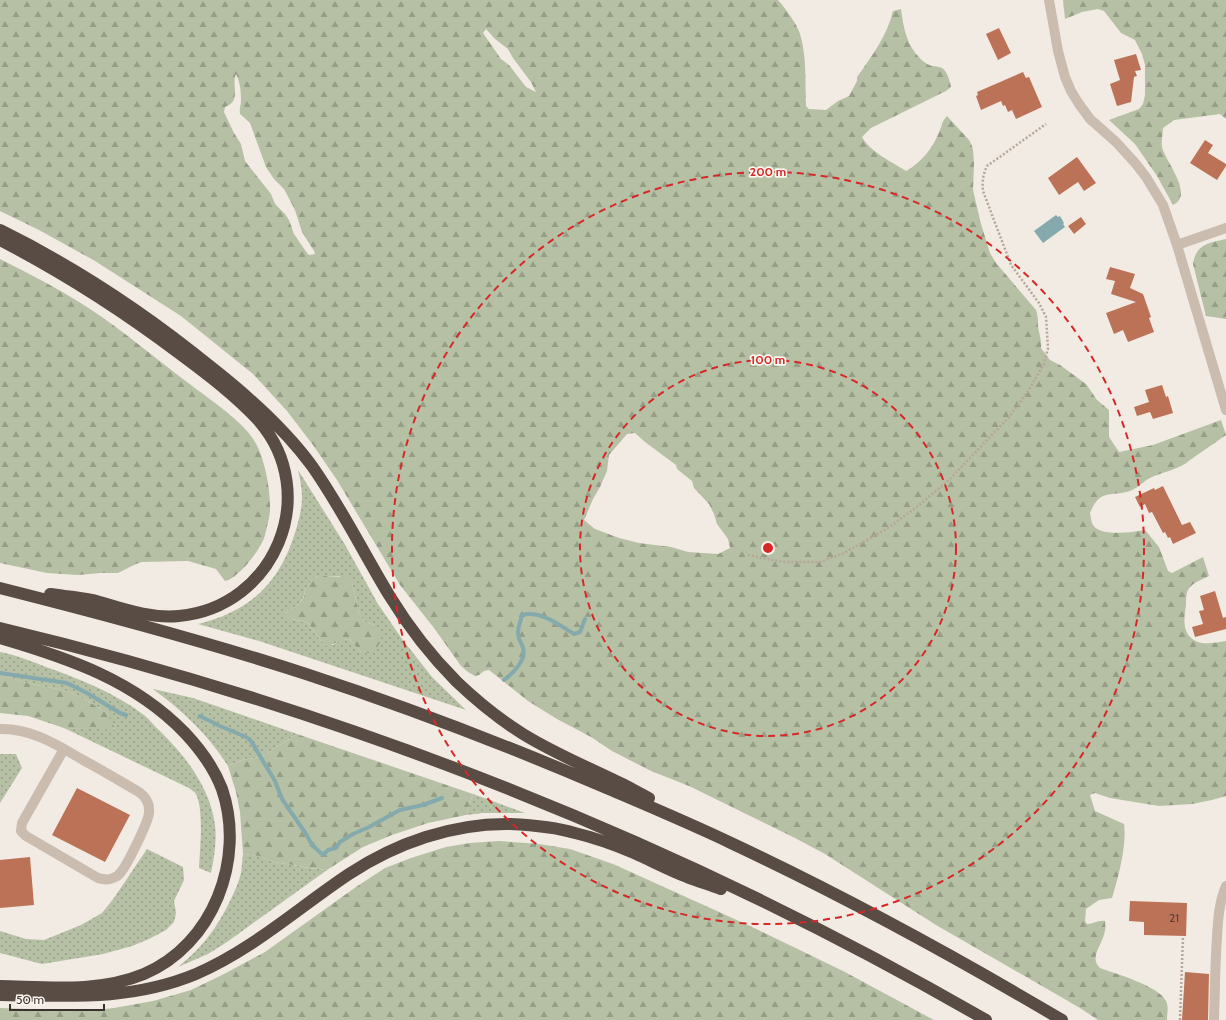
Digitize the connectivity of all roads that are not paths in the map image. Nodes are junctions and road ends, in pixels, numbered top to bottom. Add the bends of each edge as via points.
1 (1049, 0) edge
2 (1226, 228) edge
3 (0, 230) edge
4 (0, 240) edge
5 (1177, 245) junction
6 (1226, 410) edge
7 (0, 588) edge
8 (0, 628) edge
9 (0, 638) edge
10 (0, 729) edge
11 (64, 749) junction
12 (687, 823) junction
13 (1226, 886) edge
14 (777, 908) junction
15 (0, 986) edge
16 (0, 995) edge
17 (986, 1020) edge
18 (1062, 1020) edge
19 (1214, 1020) edge

1 - 5 street via 1058,51 1071,91 1090,119 1116,142 1146,176 1163,205
2 - 5 street
3 - 12 highway via 52,257 139,312 196,354 261,410 294,443 311,465 415,634 442,666 473,696 523,734 616,780
4 - 7 highway via 75,282 135,320 241,404 265,429 278,451 285,473 288,500 281,539 259,576 239,594 202,612 177,617 153,616 83,598
5 - 6 street
7 - 12 highway via 173,634 320,679 497,743
8 - 14 highway via 145,665 355,732 526,796 653,850
9 - 15 highway via 56,655 103,675 132,691 172,721 204,756 218,779 228,815 230,840 225,876 212,909 199,930 164,963 144,974 118,983 65,987
10 - 11 street via 34,734
11 - 11 street via 139,792 148,801 146,826 122,871 112,879 98,878 26,836 22,831 22,823
12 - 18 highway via 851,902
13 - 19 street via 1219,913
14 - 16 highway via 686,877 634,853 573,832 509,824 476,827 442,832 392,849 348,874 239,952 209,968 165,985 101,996
14 - 17 highway

